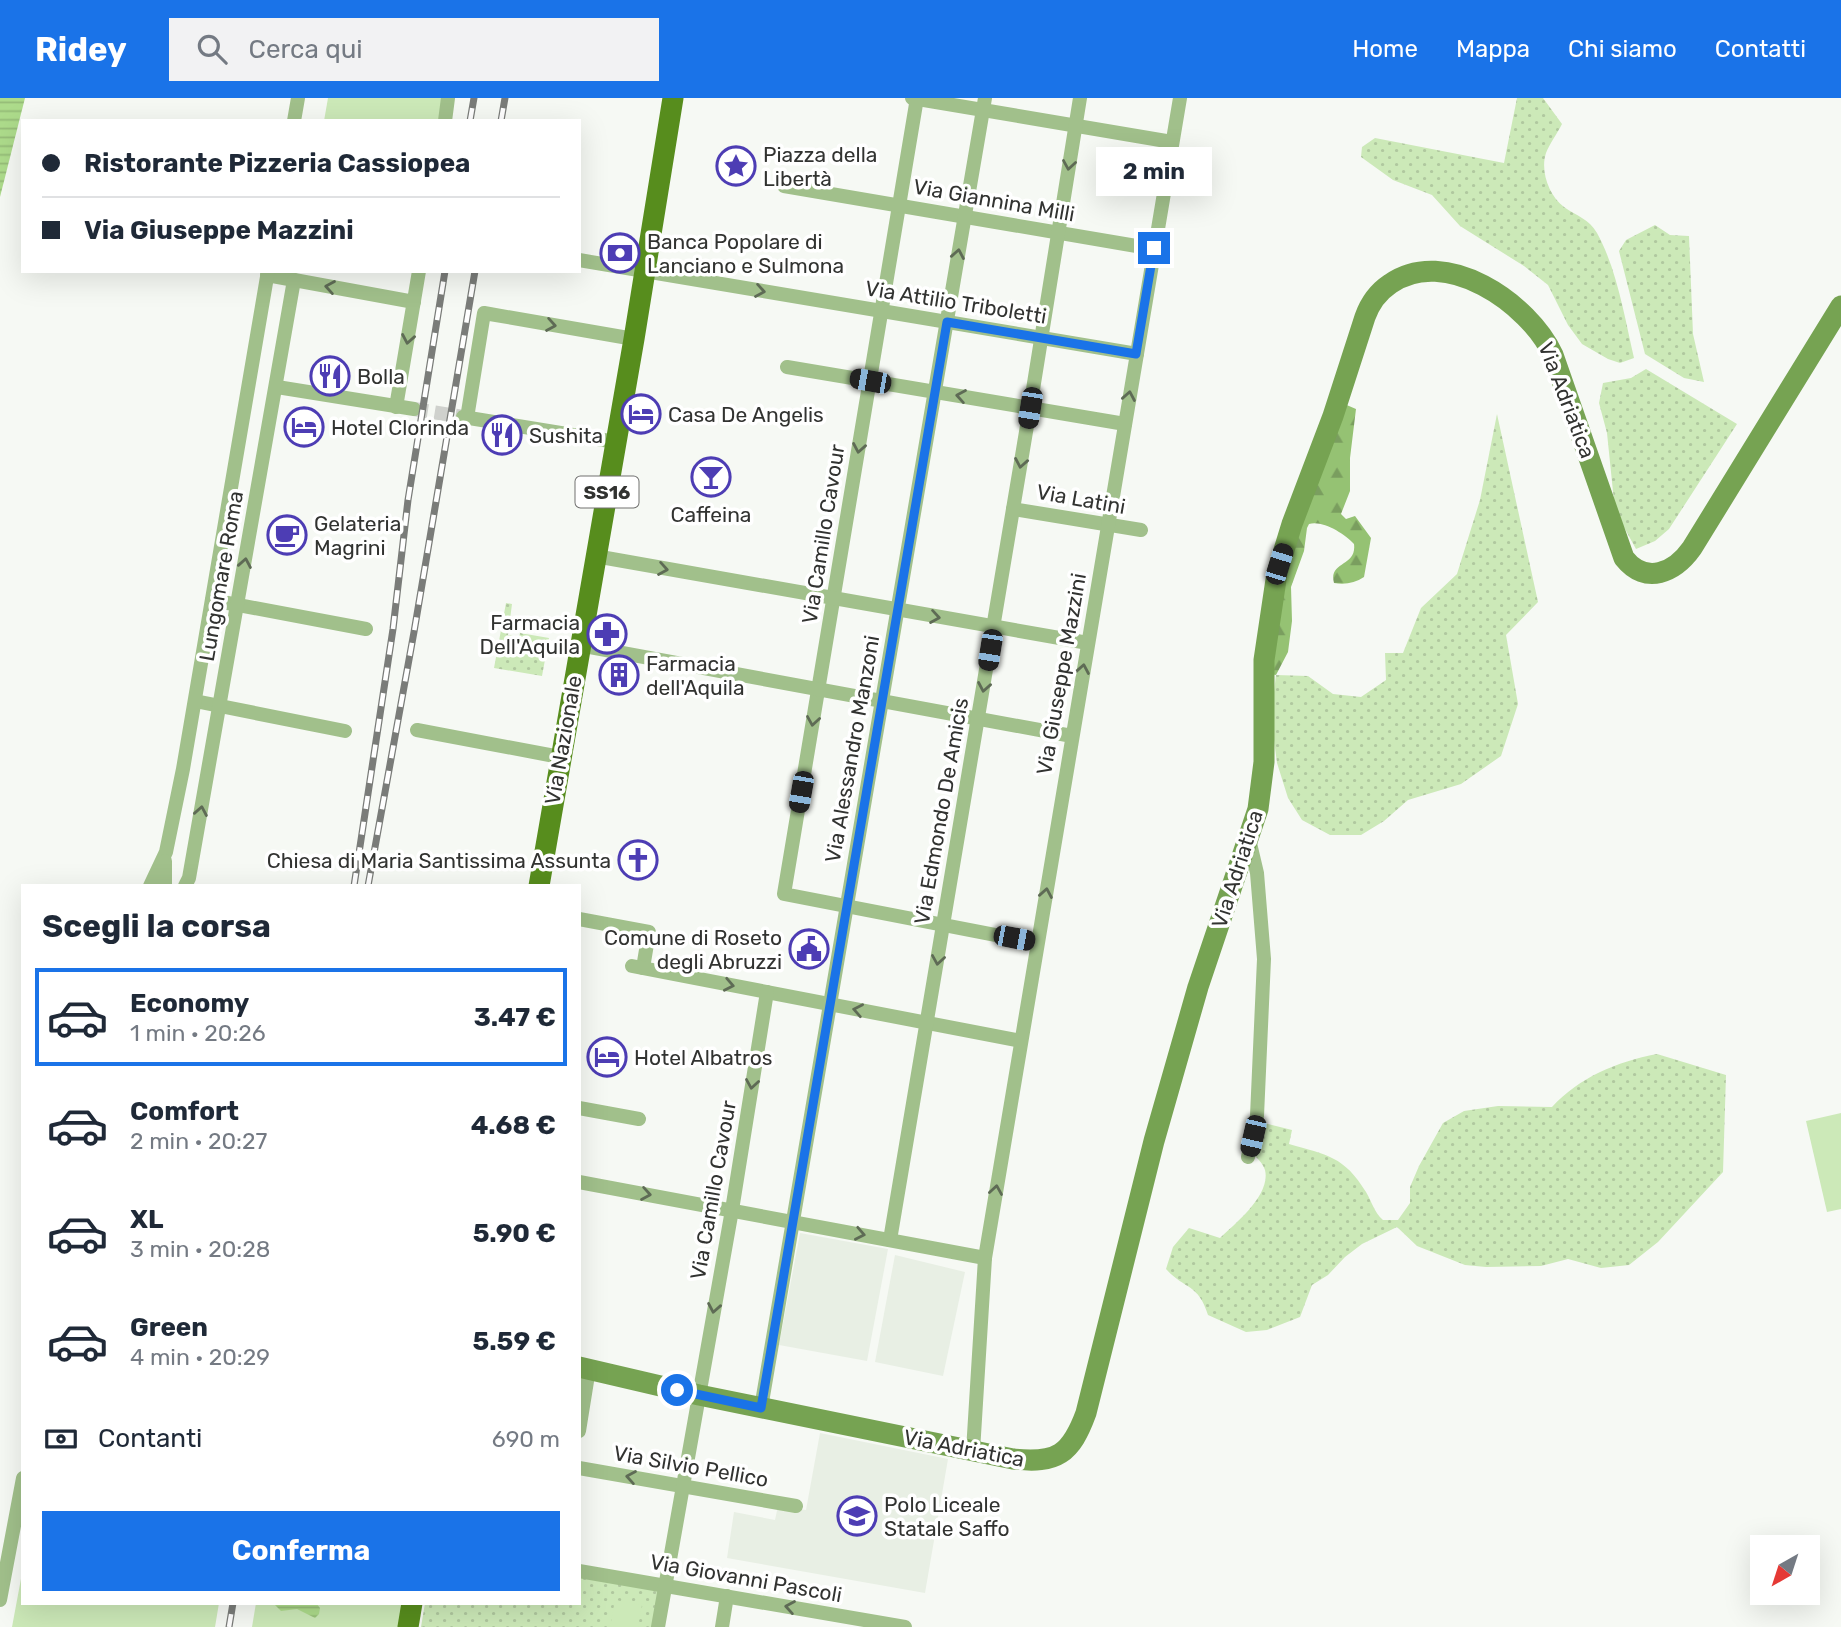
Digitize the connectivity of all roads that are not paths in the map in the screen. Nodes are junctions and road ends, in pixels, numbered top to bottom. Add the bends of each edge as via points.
1 (298, 98) edge
2 (449, 98) edge
3 (673, 98) edge
4 (916, 98) edge
5 (1080, 98) edge
6 (1180, 98) edge
7 (984, 104) edge
8 (294, 119) edge
9 (445, 119) edge
10 (1075, 126) junction
11 (1172, 142) junction
12 (784, 186) dead end
13 (899, 205) junction
14 (965, 216) junction
15 (1058, 232) junction
16 (1154, 248) junction
17 (581, 260) edge
18 (644, 271) junction
19 (268, 273) edge
20 (419, 273) edge
21 (294, 280) junction
22 (414, 302) junction
23 (1841, 306) edge
24 (881, 311) junction
25 (947, 322) junction
26 (1042, 338) junction
27 (634, 339) junction
28 (1136, 354) junction
29 (787, 367) dead end
30 (870, 381) junction
31 (277, 387) junction
32 (935, 392) junction
33 (396, 407) junction
34 (1030, 408) junction
35 (414, 410) tunnel mouth
36 (1125, 424) junction
37 (616, 442) junction
38 (1013, 509) junction
39 (1108, 524) junction
40 (1142, 530) dead end
41 (596, 556) junction
42 (833, 599) junction
43 (212, 600) junction
44 (237, 605) junction
45 (897, 611) junction
46 (994, 627) junction
47 (366, 629) dead end
48 (1088, 643) junction
49 (579, 645) junction
50 (818, 689) junction
51 (195, 701) junction
52 (882, 701) junction
53 (219, 706) junction
54 (978, 719) junction
55 (417, 730) dead end
56 (345, 731) dead end
57 (1072, 736) junction
58 (560, 757) junction
59 (1249, 839) junction
60 (166, 852) junction
61 (187, 882) edge
62 (151, 884) edge
63 (165, 884) edge
64 (539, 884) edge
65 (847, 905) junction
66 (581, 919) edge
67 (943, 924) junction
68 (1037, 943) junction
69 (767, 992) junction
70 (830, 1004) junction
71 (927, 1023) junction
72 (1021, 1041) junction
73 (581, 1108) edge
74 (639, 1119) dead end
75 (1248, 1157) dead end
76 (581, 1182) edge
77 (732, 1210) junction
78 (793, 1222) junction
79 (890, 1240) junction
80 (985, 1258) junction
81 (584, 1368) edge
82 (699, 1395) junction
83 (581, 1406) edge
84 (761, 1408) junction
85 (974, 1451) junction
86 (581, 1468) edge
87 (682, 1486) junction
88 (21, 1489) edge
89 (796, 1506) dead end
90 (581, 1571) edge
91 (664, 1586) junction
92 (727, 1596) junction
93 (0, 1600) edge
94 (412, 1605) edge
95 (824, 1620) edge
96 (408, 1627) edge
97 (658, 1627) edge
98 (722, 1627) edge
99 (905, 1627) edge

1 - 8 street
2 - 9 street
3 - 18 main road, Via Nazionale / SS16
4 - 7 street
4 - 13 street, Via Camillo Cavour
5 - 10 street, Via Edmondo De Amicis
6 - 11 street, Via Giuseppe Mazzini
7 - 10 street
7 - 14 street, Via Alessandro Manzoni
10 - 11 street
10 -> 15 street, Via Edmondo De Amicis
11 - 16 street, Via Giuseppe Mazzini
12 - 13 street, Via Giannina Milli
13 - 14 street, Via Giannina Milli
13 - 24 street, Via Camillo Cavour
14 - 15 street, Via Giannina Milli
25 -> 14 street, Via Alessandro Manzoni
15 - 16 street, Via Giannina Milli
15 - 26 street, Via Edmondo De Amicis
16 - 28 street, Via Giuseppe Mazzini
17 - 18 street, Via Attilio Triboletti
18 -> 24 street, Via Attilio Triboletti
18 - 27 main road, Via Nazionale / SS16
19 - 21 street
19 - 43 street
20 - 22 street
22 -> 21 street
21 - 31 street, Lungomare Roma
22 -> 33 street
23 - 59 main road, Via Adriatica via 1689,552 1671,569 1655,573 1636,569 1624,558 1553,355 1525,314 1487,288 1458,276 1422,270 1399,278 1379,293 1367,311 1277,573 1264,660 1263,779
24 - 25 street, Via Attilio Triboletti
24 - 30 street, Via Camillo Cavour
25 - 26 street, Via Attilio Triboletti
25 - 32 street, Via Alessandro Manzoni
26 - 28 street, Via Attilio Triboletti
26 - 34 street, Via Edmondo De Amicis
27 - 37 main road, Via Nazionale / SS16
37 -> 27 street via 465,418 484,313
36 -> 28 street, Via Giuseppe Mazzini
29 - 30 street
30 - 32 street
30 -> 42 street, Via Camillo Cavour
31 - 33 street
44 -> 31 street, Lungomare Roma
34 -> 32 street
32 - 45 street, Via Alessandro Manzoni
33 - 35 street
34 - 36 street
34 -> 38 street, Via Edmondo De Amicis
36 - 39 street, Via Giuseppe Mazzini
37 - 41 main road, Via Nazionale / SS16
38 - 39 street, Via Latini
38 - 46 street, Via Edmondo De Amicis
39 - 40 street, Via Latini
39 - 48 street, Via Giuseppe Mazzini
41 -> 42 street
41 - 49 main road, Via Nazionale / SS16
42 - 45 street
42 - 50 street, Via Camillo Cavour
43 - 44 street
43 - 51 street
44 - 47 street
44 - 53 street, Lungomare Roma
45 -> 46 street
45 - 52 street, Via Alessandro Manzoni
46 - 48 street
46 -> 54 street, Via Edmondo De Amicis
57 -> 48 street, Via Giuseppe Mazzini
49 - 50 street
49 - 58 main road, Via Nazionale / SS16
50 - 52 street
50 -> 65 street, Via Camillo Cavour via 784,894
51 - 53 street
51 - 60 street
52 - 54 street
52 - 65 street, Via Alessandro Manzoni
53 - 56 street
61 -> 53 street, Lungomare Roma
54 - 57 street
54 - 67 street, Via Edmondo De Amicis
55 - 58 street
68 -> 57 street, Via Giuseppe Mazzini
58 - 64 main road, Via Nazionale / SS16
59 - 75 street via 1257,873 1264,959 1257,1116
59 - 85 main road, Via Adriatica via 1198,987 1154,1140 1080,1428 1066,1451 1050,1460 1025,1461
60 - 62 street
60 - 63 street
65 - 67 street
65 - 70 street, Via Alessandro Manzoni
66 -> 69 street via 649,932 637,967
67 - 68 street
67 -> 71 street, Via Edmondo De Amicis
68 - 72 street, Via Giuseppe Mazzini
69 - 70 street
69 -> 77 street, Via Camillo Cavour
71 -> 70 street
70 - 78 street, Via Alessandro Manzoni
71 - 72 street
71 - 79 street, Via Edmondo De Amicis
80 -> 72 street, Via Giuseppe Mazzini
73 - 74 street
76 -> 77 street
77 - 78 street
77 -> 82 street, Via Camillo Cavour
78 -> 79 street
78 - 84 street, Via Alessandro Manzoni
79 - 80 street
80 - 85 street, Via Giuseppe Mazzini
81 - 82 main road, Via Adriatica
81 - 83 street
82 - 84 main road, Via Adriatica
82 - 87 street, Via Camillo Cavour
84 - 85 main road, Via Adriatica
87 -> 86 street, Via Silvio Pellico
87 - 89 street, Via Silvio Pellico
87 - 91 street, Via Camillo Cavour
88 - 93 street
90 - 91 street, Via Giovanni Pascoli
91 - 92 street, Via Giovanni Pascoli
91 - 97 street, Via Camillo Cavour
95 -> 92 street, Via Giovanni Pascoli
92 - 98 street
94 - 96 main road
95 - 99 street, Via Giovanni Pascoli

